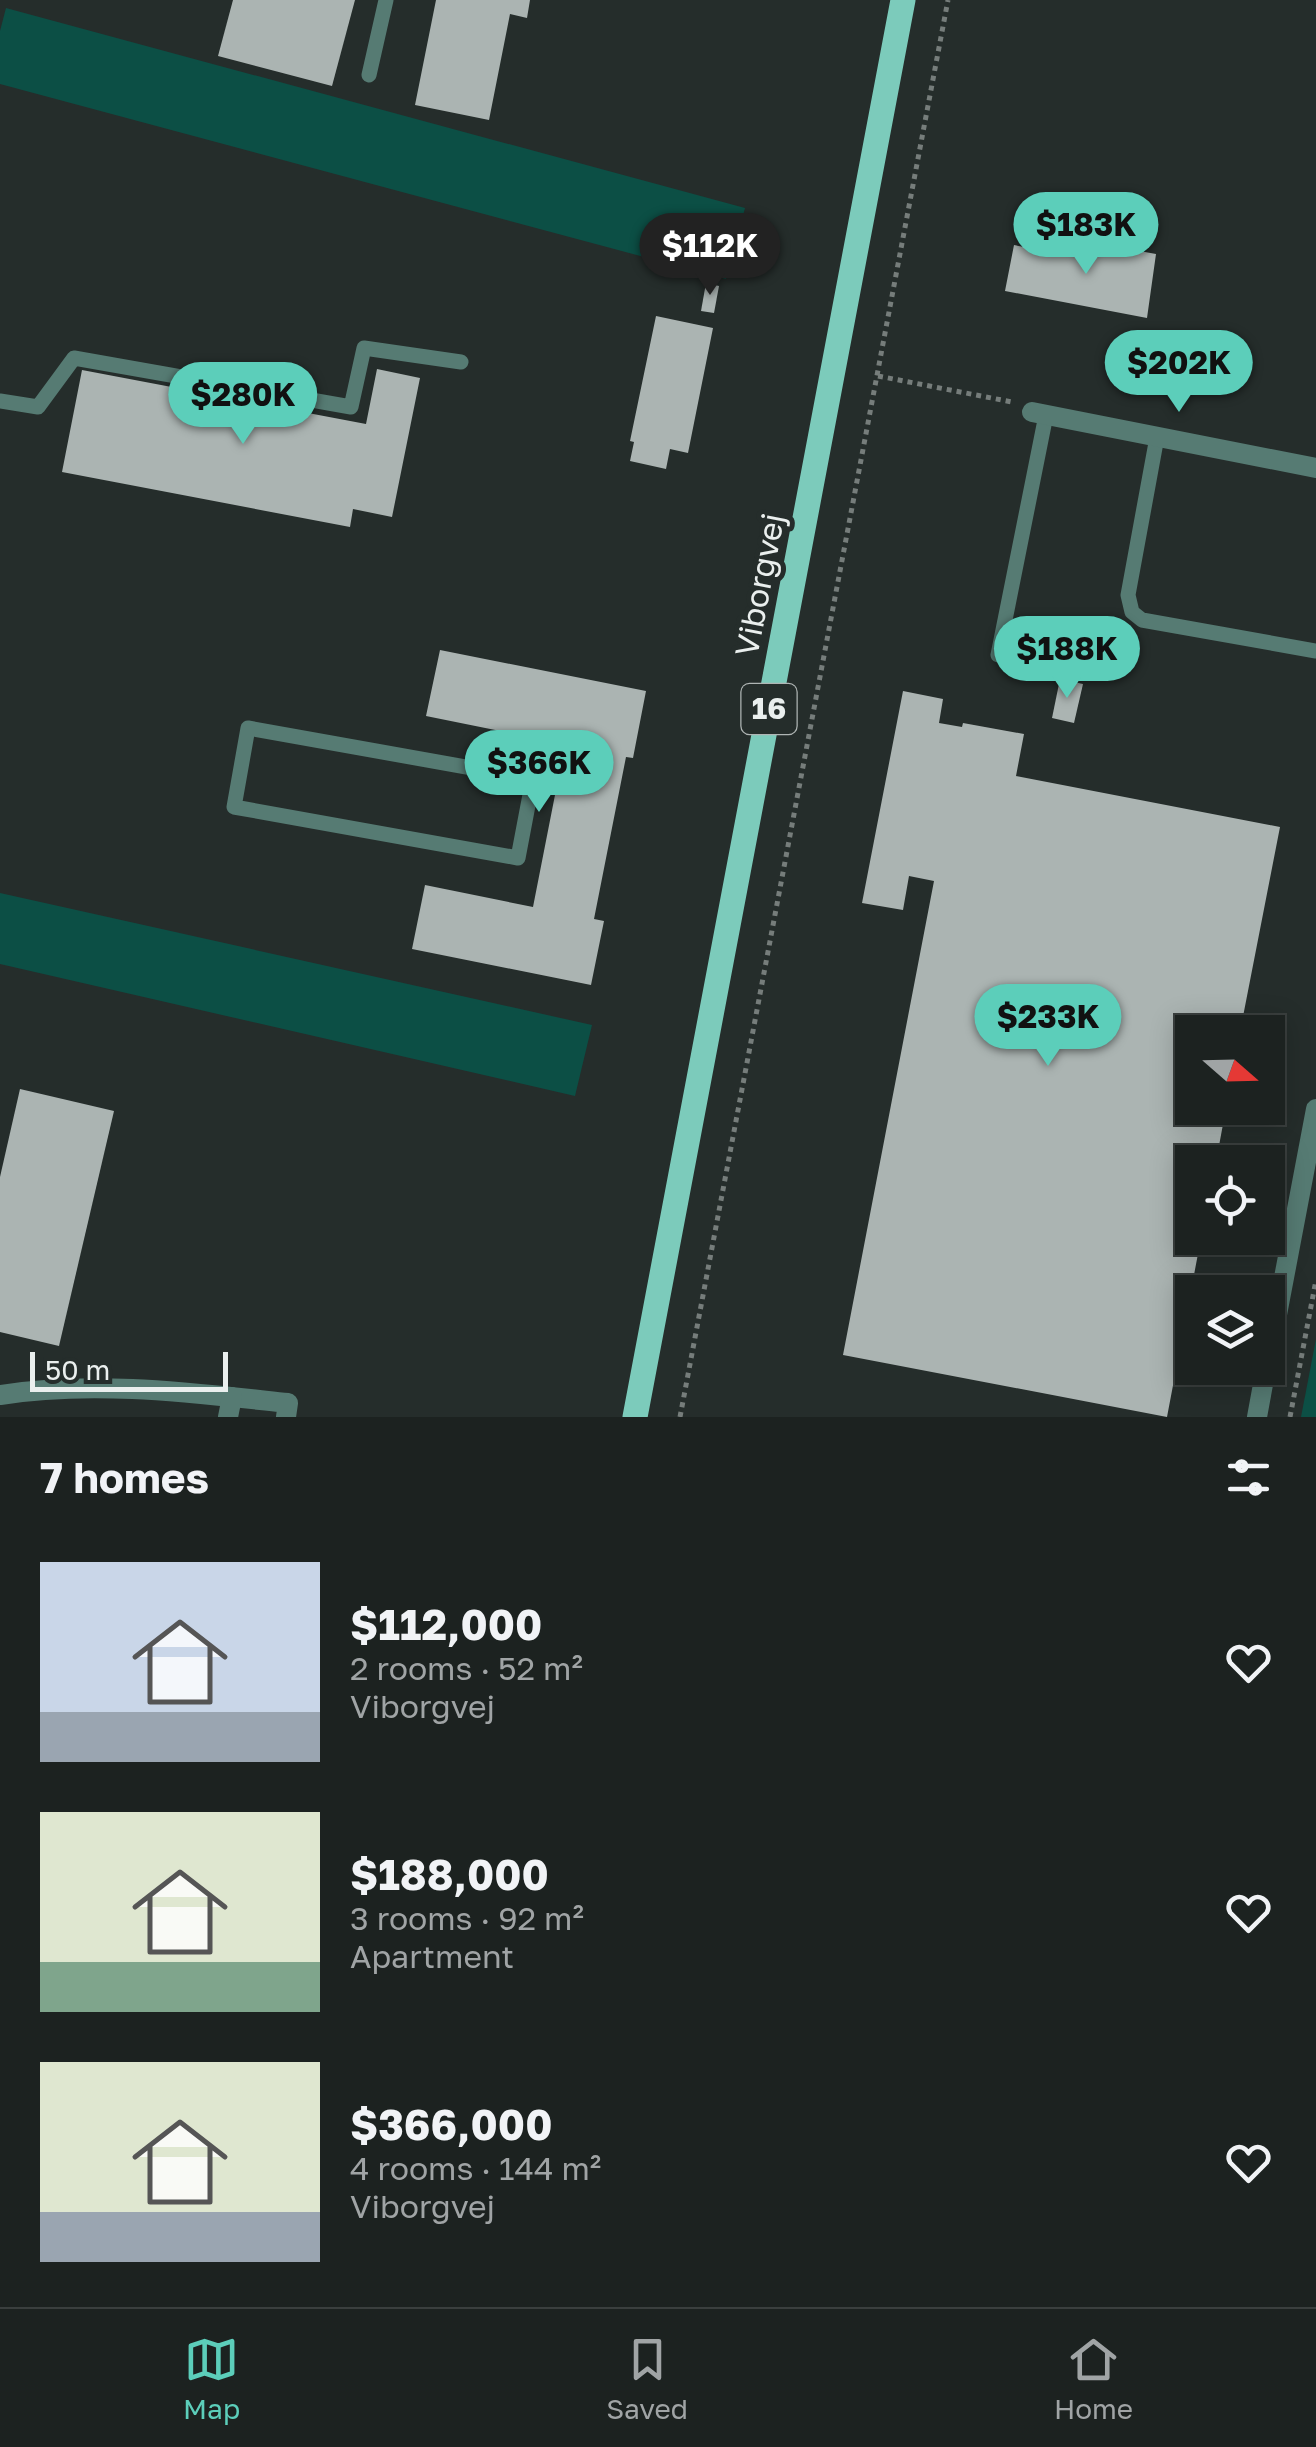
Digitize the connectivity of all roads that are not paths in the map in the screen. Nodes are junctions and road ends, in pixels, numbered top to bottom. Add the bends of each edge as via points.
1 (386, 0) edge
2 (903, 0) edge
3 (369, 75) dead end
4 (462, 362) dead end
5 (0, 401) edge
6 (1039, 414) joint
7 (1157, 436) junction
8 (1316, 468) edge
9 (1316, 651) edge
10 (998, 656) dead end
11 (533, 779) joint
12 (1316, 1109) edge
13 (1284, 1275) edge
14 (1263, 1385) edge
15 (0, 1396) edge
16 (230, 1407) edge
17 (286, 1417) edge
18 (635, 1417) edge
19 (1257, 1417) edge

1 - 3 lane
2 - 18 main road, Viborgvej / 16
4 - 5 lane via 364,348 351,407 74,358 38,407
6 - 7 street
6 - 10 lane
7 - 8 street
7 - 9 lane via 1128,595 1132,612 1142,620
11 - 11 lane via 248,728 234,807 518,858
12 - 13 street
14 - 19 street
15 - 16 street via 77,1388
16 - 17 street via 288,1403

